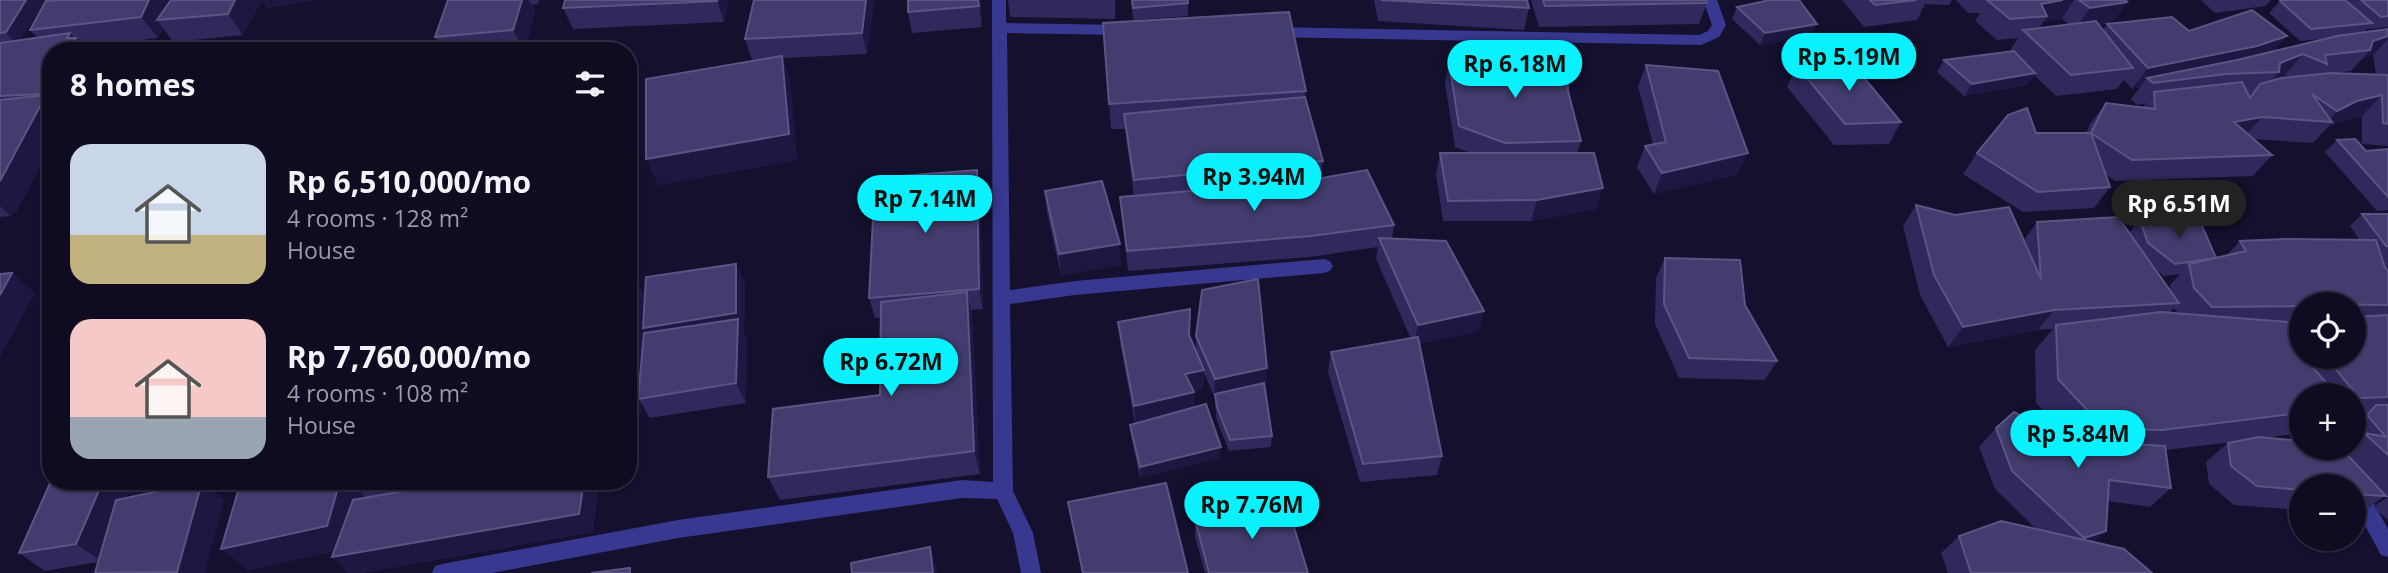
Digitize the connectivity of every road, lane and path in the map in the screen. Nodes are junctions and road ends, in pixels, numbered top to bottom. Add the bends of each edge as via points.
1 (999, 0) edge
2 (1710, 0) edge
3 (999, 28) junction
4 (1138, 30) edge
5 (1249, 32) edge
6 (1324, 266) dead end
7 (1002, 298) junction
8 (2340, 460) edge
9 (1003, 491) junction
10 (2388, 548) edge
11 (442, 573) edge
12 (1031, 573) edge

1 - 3 street
2 - 5 street via 1719,25 1714,34 1701,40
3 - 4 street
3 - 7 street
6 - 7 street
7 - 9 street
8 - 10 street
9 - 11 street via 962,489 678,529
9 - 12 street via 1023,533

